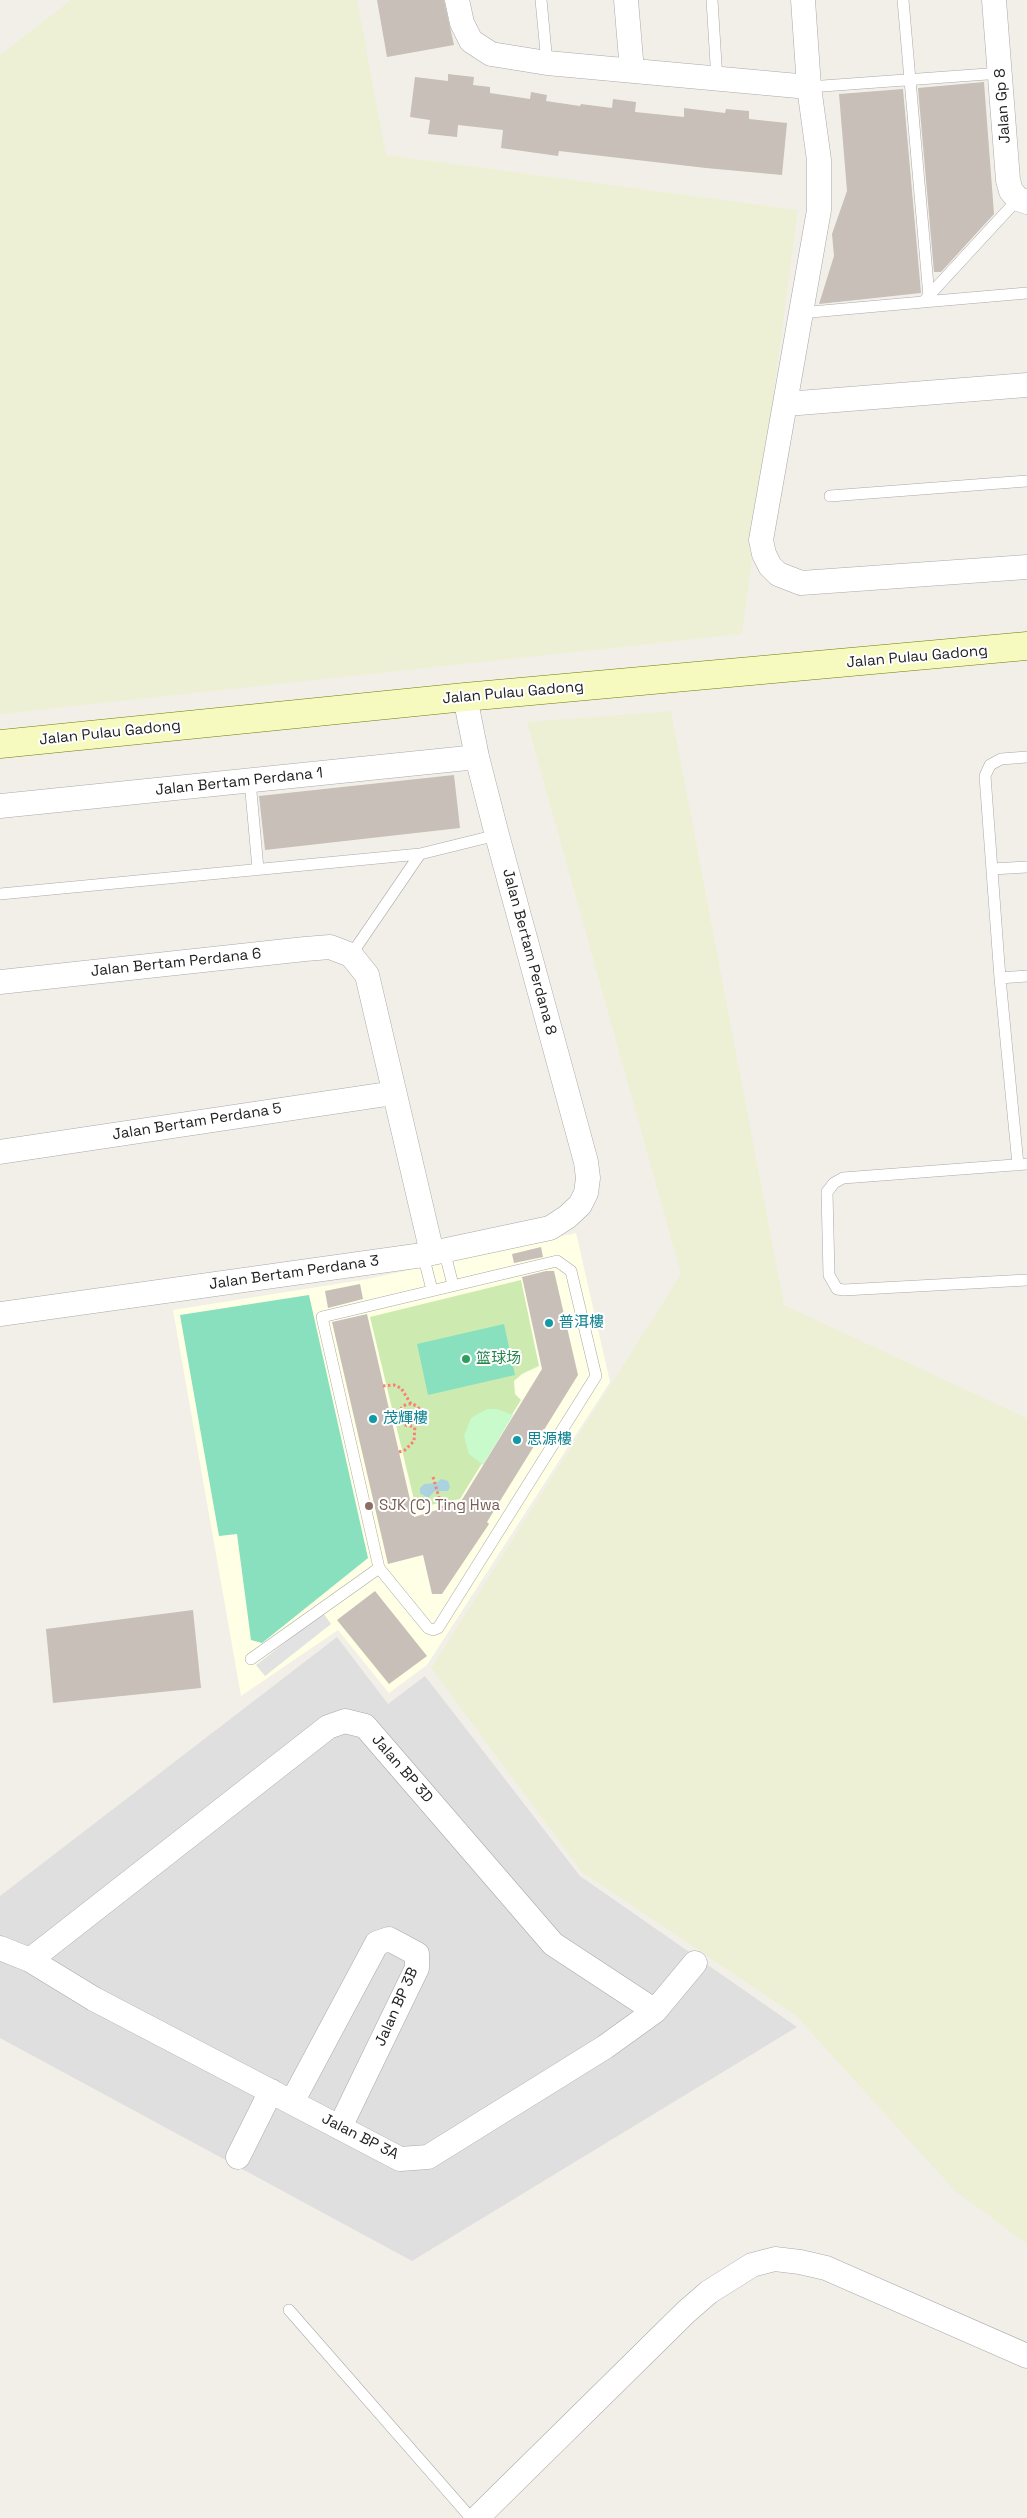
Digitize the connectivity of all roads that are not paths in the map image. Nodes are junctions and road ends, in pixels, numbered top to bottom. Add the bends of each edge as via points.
1 (457, 0) edge
2 (542, 0) edge
3 (626, 0) edge
4 (712, 0) edge
5 (803, 0) edge
6 (903, 0) edge
7 (994, 0) edge
8 (547, 63) junction
9 (632, 71) junction
10 (1000, 73) junction
11 (911, 78) junction
12 (717, 80) junction
13 (809, 87) junction
14 (1023, 200) edge
15 (1027, 293) edge
16 (926, 300) junction
17 (800, 313) junction
18 (1027, 384) edge
19 (786, 404) junction
20 (1027, 481) edge
21 (830, 496) dead end
22 (1027, 567) edge
23 (1027, 646) edge
24 (465, 697) junction
25 (0, 744) edge
26 (477, 757) junction
27 (1027, 757) edge
28 (250, 781) junction
29 (0, 806) edge
30 (497, 835) junction
31 (420, 854) junction
32 (1027, 867) edge
33 (258, 869) junction
34 (992, 869) junction
35 (0, 894) edge
36 (351, 955) junction
37 (1027, 976) edge
38 (1000, 978) junction
39 (0, 982) edge
40 (394, 1093) junction
41 (0, 1152) edge
42 (1023, 1165) edge
43 (580, 1205) joint
44 (433, 1253) junction
45 (1027, 1280) edge
46 (453, 1285) junction
47 (432, 1290) junction
48 (0, 1314) edge
49 (379, 1568) junction
50 (251, 1659) dead end
51 (0, 1948) edge
52 (30, 1960) junction
53 (695, 1963) dead end
54 (655, 2011) junction
55 (282, 2097) junction
56 (340, 2127) junction
57 (238, 2157) dead end
58 (289, 2310) dead end
59 (1027, 2356) edge
60 (471, 2518) edge
61 (477, 2518) edge

1 - 8 street via 466,33 478,47 491,54
2 - 8 lane
3 - 9 street
4 - 12 lane
5 - 13 street
6 - 11 lane
7 - 10 street, Jalan Gp 8
8 - 9 street
9 - 12 street
10 - 11 lane
10 - 14 street, Jalan Gp 8 via 1008,180 1011,191
11 - 13 lane
11 - 16 lane
12 - 13 street
13 - 17 street via 820,160 819,210
14 - 16 lane
15 - 16 lane
16 - 17 lane
17 - 19 street
18 - 19 street
19 - 22 street via 761,540 764,554 778,574 801,583
20 - 21 lane
23 - 24 main road, Jalan Pulau Gadong
24 - 25 main road, Jalan Pulau Gadong
24 - 26 street, Jalan Bertam Perdana 8
26 - 28 street, Jalan Bertam Perdana 1
26 - 30 street, Jalan Bertam Perdana 8
27 - 34 lane via 1001,759 990,765 984,776
28 - 29 street, Jalan Bertam Perdana 1
28 - 33 lane
30 - 31 lane
30 - 43 street, Jalan Bertam Perdana 8 via 586,1162 586,1194
31 - 33 lane
31 - 36 lane
32 - 34 lane
33 - 35 lane
34 - 38 lane
36 - 39 street, Jalan Bertam Perdana 6 via 330,947
36 - 40 street via 367,975
37 - 38 lane
38 - 42 lane
40 - 41 street, Jalan Bertam Perdana 5
40 - 44 street
42 - 45 lane via 843,1178 834,1183 827,1192 829,1275 837,1289 844,1290
43 - 44 street, Jalan Bertam Perdana 3 via 550,1228
44 - 46 lane
44 - 47 lane
44 - 48 street, Jalan Bertam Perdana 3
46 - 47 lane
46 - 49 lane via 557,1260 571,1271 596,1376 438,1628 428,1628
47 - 49 lane via 322,1317
49 - 50 lane
51 - 52 street, Jalan BP 3A
52 - 54 street, Jalan BP 3D via 328,1727 345,1721 365,1726 553,1944
52 - 55 street, Jalan BP 3A via 94,1999
53 - 54 street, Jalan BP 3A
54 - 56 street, Jalan BP 3A via 605,2047 428,2157 400,2159
55 - 56 street, Jalan BP 3A
55 - 56 street, Jalan BP 3B via 377,1943 389,1939 417,1954 417,1968
55 - 57 street
58 - 60 lane
59 - 61 street via 826,2268 775,2259 752,2265 686,2312

